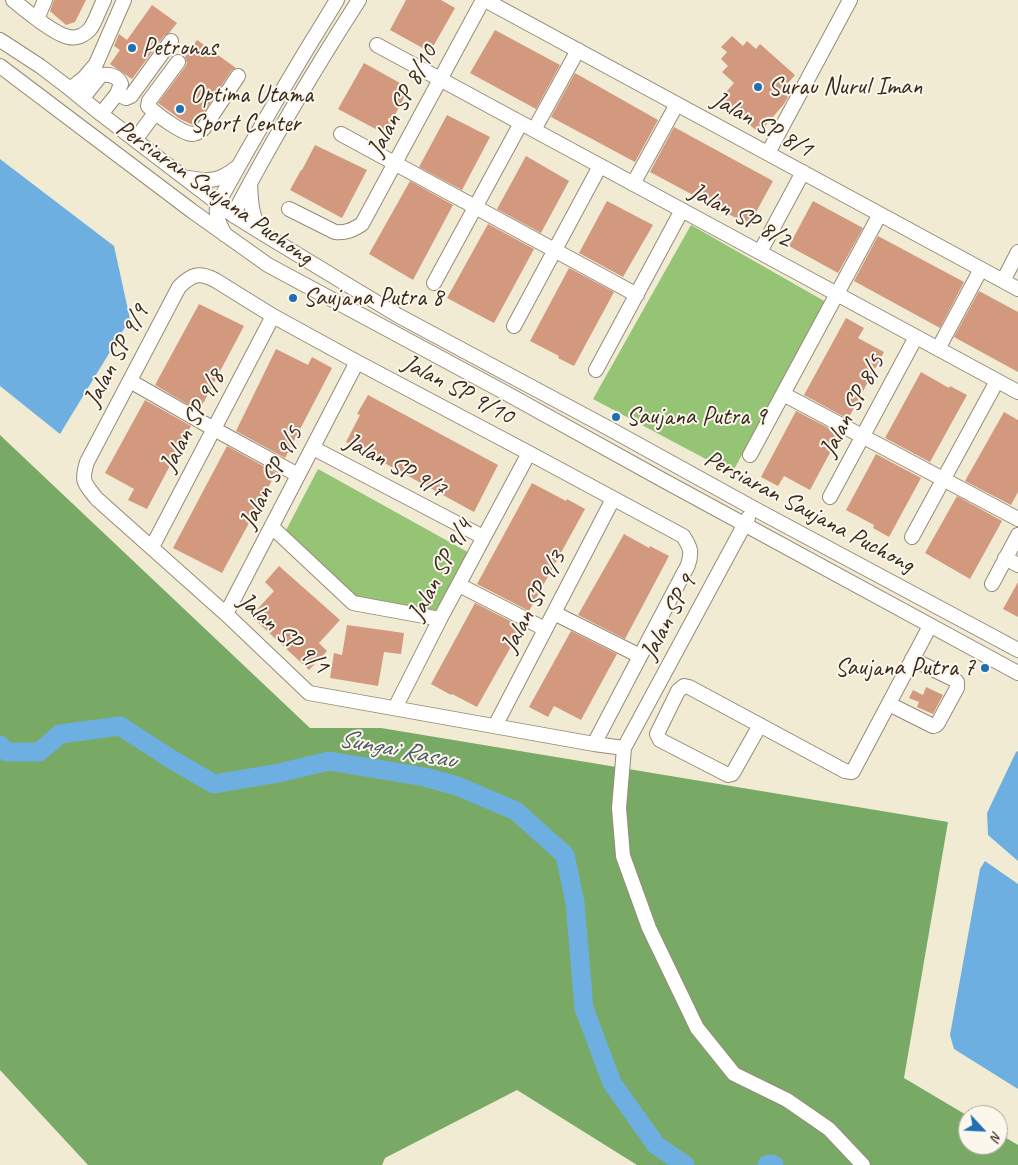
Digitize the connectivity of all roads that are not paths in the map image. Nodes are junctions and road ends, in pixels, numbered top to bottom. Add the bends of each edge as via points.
1 (13, 0) edge
2 (46, 0) edge
3 (104, 0) edge
4 (124, 0) edge
5 (337, 0) edge
6 (359, 0) edge
7 (484, 0) edge
8 (850, 0) edge
9 (36, 19) junction
10 (0, 40) edge
11 (172, 41) dead end
12 (377, 45) dead end
13 (578, 50) junction
14 (178, 62) dead end
15 (0, 66) edge
16 (238, 76) dead end
17 (440, 79) junction
18 (69, 88) junction
19 (117, 94) junction
20 (82, 99) junction
21 (676, 104) junction
22 (155, 113) junction
23 (101, 114) junction
24 (521, 123) junction
25 (534, 130) junction
26 (341, 134) dead end
27 (135, 140) junction
28 (768, 153) junction
29 (395, 164) junction
30 (600, 166) junction
31 (237, 168) junction
32 (803, 172) junction
33 (186, 178) junction
34 (250, 182) junction
35 (633, 184) junction
36 (218, 203) junction
37 (475, 207) junction
38 (289, 209) dead end
39 (682, 210) junction
40 (192, 211) junction
41 (880, 214) junction
42 (234, 215) junction
43 (218, 218) junction
44 (262, 233) junction
45 (225, 235) junction
46 (555, 250) junction
47 (760, 252) junction
48 (1017, 256) edge
49 (981, 269) junction
50 (205, 275) joint
51 (1004, 281) junction
52 (434, 283) dead end
53 (1018, 289) edge
54 (636, 294) junction
55 (837, 294) junction
56 (273, 316) junction
57 (514, 326) dead end
58 (916, 337) junction
59 (938, 349) junction
60 (357, 362) junction
61 (596, 370) dead end
62 (130, 381) junction
63 (997, 381) junction
64 (1018, 392) edge
65 (783, 394) junction
66 (214, 429) junction
67 (863, 436) junction
68 (313, 448) junction
69 (529, 453) junction
70 (750, 455) dead end
71 (83, 475) joint
72 (298, 475) junction
73 (944, 479) junction
74 (830, 497) dead end
75 (613, 500) junction
76 (753, 508) junction
77 (1018, 519) edge
78 (744, 525) junction
79 (272, 528) junction
80 (1018, 535) edge
81 (912, 537) dead end
82 (483, 538) junction
83 (152, 547) junction
84 (1005, 558) junction
85 (1018, 565) edge
86 (992, 584) dead end
87 (459, 585) junction
88 (554, 612) junction
89 (226, 614) junction
90 (440, 619) junction
91 (930, 626) junction
92 (545, 629) junction
93 (1018, 650) edge
94 (640, 656) junction
95 (912, 659) junction
96 (1018, 673) edge
97 (889, 704) junction
98 (395, 708) junction
99 (760, 725) junction
100 (495, 726) junction
101 (594, 744) junction
102 (624, 748) junction
103 (863, 1165) edge

1 - 9 street
2 - 9 street
3 - 9 street via 90,29 77,37 62,35
4 - 18 street via 96,64
5 - 31 street
6 - 34 street
7 - 13 street, Jalan SP 8/1
7 - 17 street, Jalan SP 8/10
8 - 28 street
10 - 18 street, Persiaran Saujana Puchong
11 - 19 street via 131,96 126,98
12 - 17 street, Jalan SP 8/2
13 - 21 street, Jalan SP 8/1
13 - 25 street
14 - 22 street via 149,101 148,106
15 - 40 street, Persiaran Saujana Puchong
16 - 22 street via 198,133 184,132
17 - 24 street, Jalan SP 8/2
17 - 29 street, Jalan SP 8/10
18 - 20 street, Persiaran Saujana Puchong
19 - 20 street via 120,80 108,74 101,75
19 - 23 street
20 - 23 street, Persiaran Saujana Puchong
21 - 28 street, Jalan SP 8/1
21 - 35 street
22 - 27 street
23 - 27 street, Persiaran Saujana Puchong
24 - 25 street, Jalan SP 8/2
24 - 37 street
25 - 30 street, Jalan SP 8/2
26 - 29 street
27 - 33 street, Persiaran Saujana Puchong
28 - 32 street, Jalan SP 8/1
29 - 37 street
29 - 38 street, Jalan SP 8/10 via 362,224 352,230 335,232
30 - 35 street, Jalan SP 8/2
30 - 46 street
31 - 33 street via 224,178 215,180
31 - 36 street
32 - 41 street, Jalan SP 8/1
32 - 47 street
33 - 36 street, Persiaran Saujana Puchong
34 - 42 street
34 - 44 street via 255,220
35 - 39 street, Jalan SP 8/2
36 - 42 street, Persiaran Saujana Puchong
36 - 43 street
37 - 46 street
37 - 52 street
39 - 47 street, Jalan SP 8/2
39 - 54 street
40 - 43 street
40 - 45 street, Persiaran Saujana Puchong
41 - 49 street, Jalan SP 8/1
41 - 55 street
42 - 43 street
42 - 44 street, Persiaran Saujana Puchong
43 - 45 street
44 - 76 street, Persiaran Saujana Puchong via 399,316
45 - 78 street, Persiaran Saujana Puchong via 268,265
46 - 54 street
46 - 57 street
47 - 55 street, Jalan SP 8/2
48 - 51 street
49 - 51 street, Jalan SP 8/1
49 - 59 street
50 - 56 street, Jalan SP 9/10
50 - 62 street, Jalan SP 9/9 via 195,275 179,287
51 - 53 street, Jalan SP 8/1
54 - 61 street
55 - 58 street, Jalan SP 8/2
55 - 65 street
56 - 60 street, Jalan SP 9/10
56 - 66 street, Jalan SP 9/8
58 - 59 street, Jalan SP 8/2
58 - 67 street, Jalan SP 8/5
59 - 63 street, Jalan SP 8/2
60 - 68 street, Jalan SP 9/5
60 - 69 street, Jalan SP 9/10
62 - 66 street
62 - 71 street, Jalan SP 9/9
63 - 64 street, Jalan SP 8/2
63 - 73 street
65 - 67 street
65 - 70 street
66 - 72 street
66 - 83 street, Jalan SP 9/8
67 - 73 street
67 - 74 street, Jalan SP 8/5
68 - 72 street, Jalan SP 9/5
68 - 82 street, Jalan SP 9/7
69 - 75 street, Jalan SP 9/10
69 - 82 street, Jalan SP 9/4
71 - 83 street, Jalan SP 9/1 via 97,499
72 - 79 street, Jalan SP 9/5
73 - 77 street
73 - 81 street
75 - 88 street, Jalan SP 9/3
75 - 94 street, Jalan SP 9/10 via 683,536 691,555
76 - 78 street, Jalan SP 9
76 - 93 street, Persiaran Saujana Puchong
78 - 91 street, Persiaran Saujana Puchong
78 - 102 street, Jalan SP 9
79 - 89 street, Jalan SP 9/5
79 - 90 street via 353,603
80 - 84 street
82 - 87 street, Jalan SP 9/4
83 - 89 street, Jalan SP 9/1
84 - 85 street
84 - 86 street
87 - 90 street, Jalan SP 9/4
87 - 92 street
88 - 92 street, Jalan SP 9/3
88 - 94 street
89 - 98 street, Jalan SP 9/1 via 310,693
90 - 98 street, Jalan SP 9/4
91 - 95 street
91 - 96 street, Persiaran Saujana Puchong
92 - 100 street, Jalan SP 9/3
94 - 101 street
95 - 97 street
95 - 97 street via 954,680 957,688 936,726
97 - 99 street via 852,772
98 - 100 street, Jalan SP 9/1
99 - 99 street via 684,686 678,691 657,734 660,740 728,775 734,771
100 - 101 street, Jalan SP 9/1
101 - 102 street, Jalan SP 9/1
102 - 103 street via 619,808 623,856 649,928 697,1028 734,1074 787,1100 829,1128

